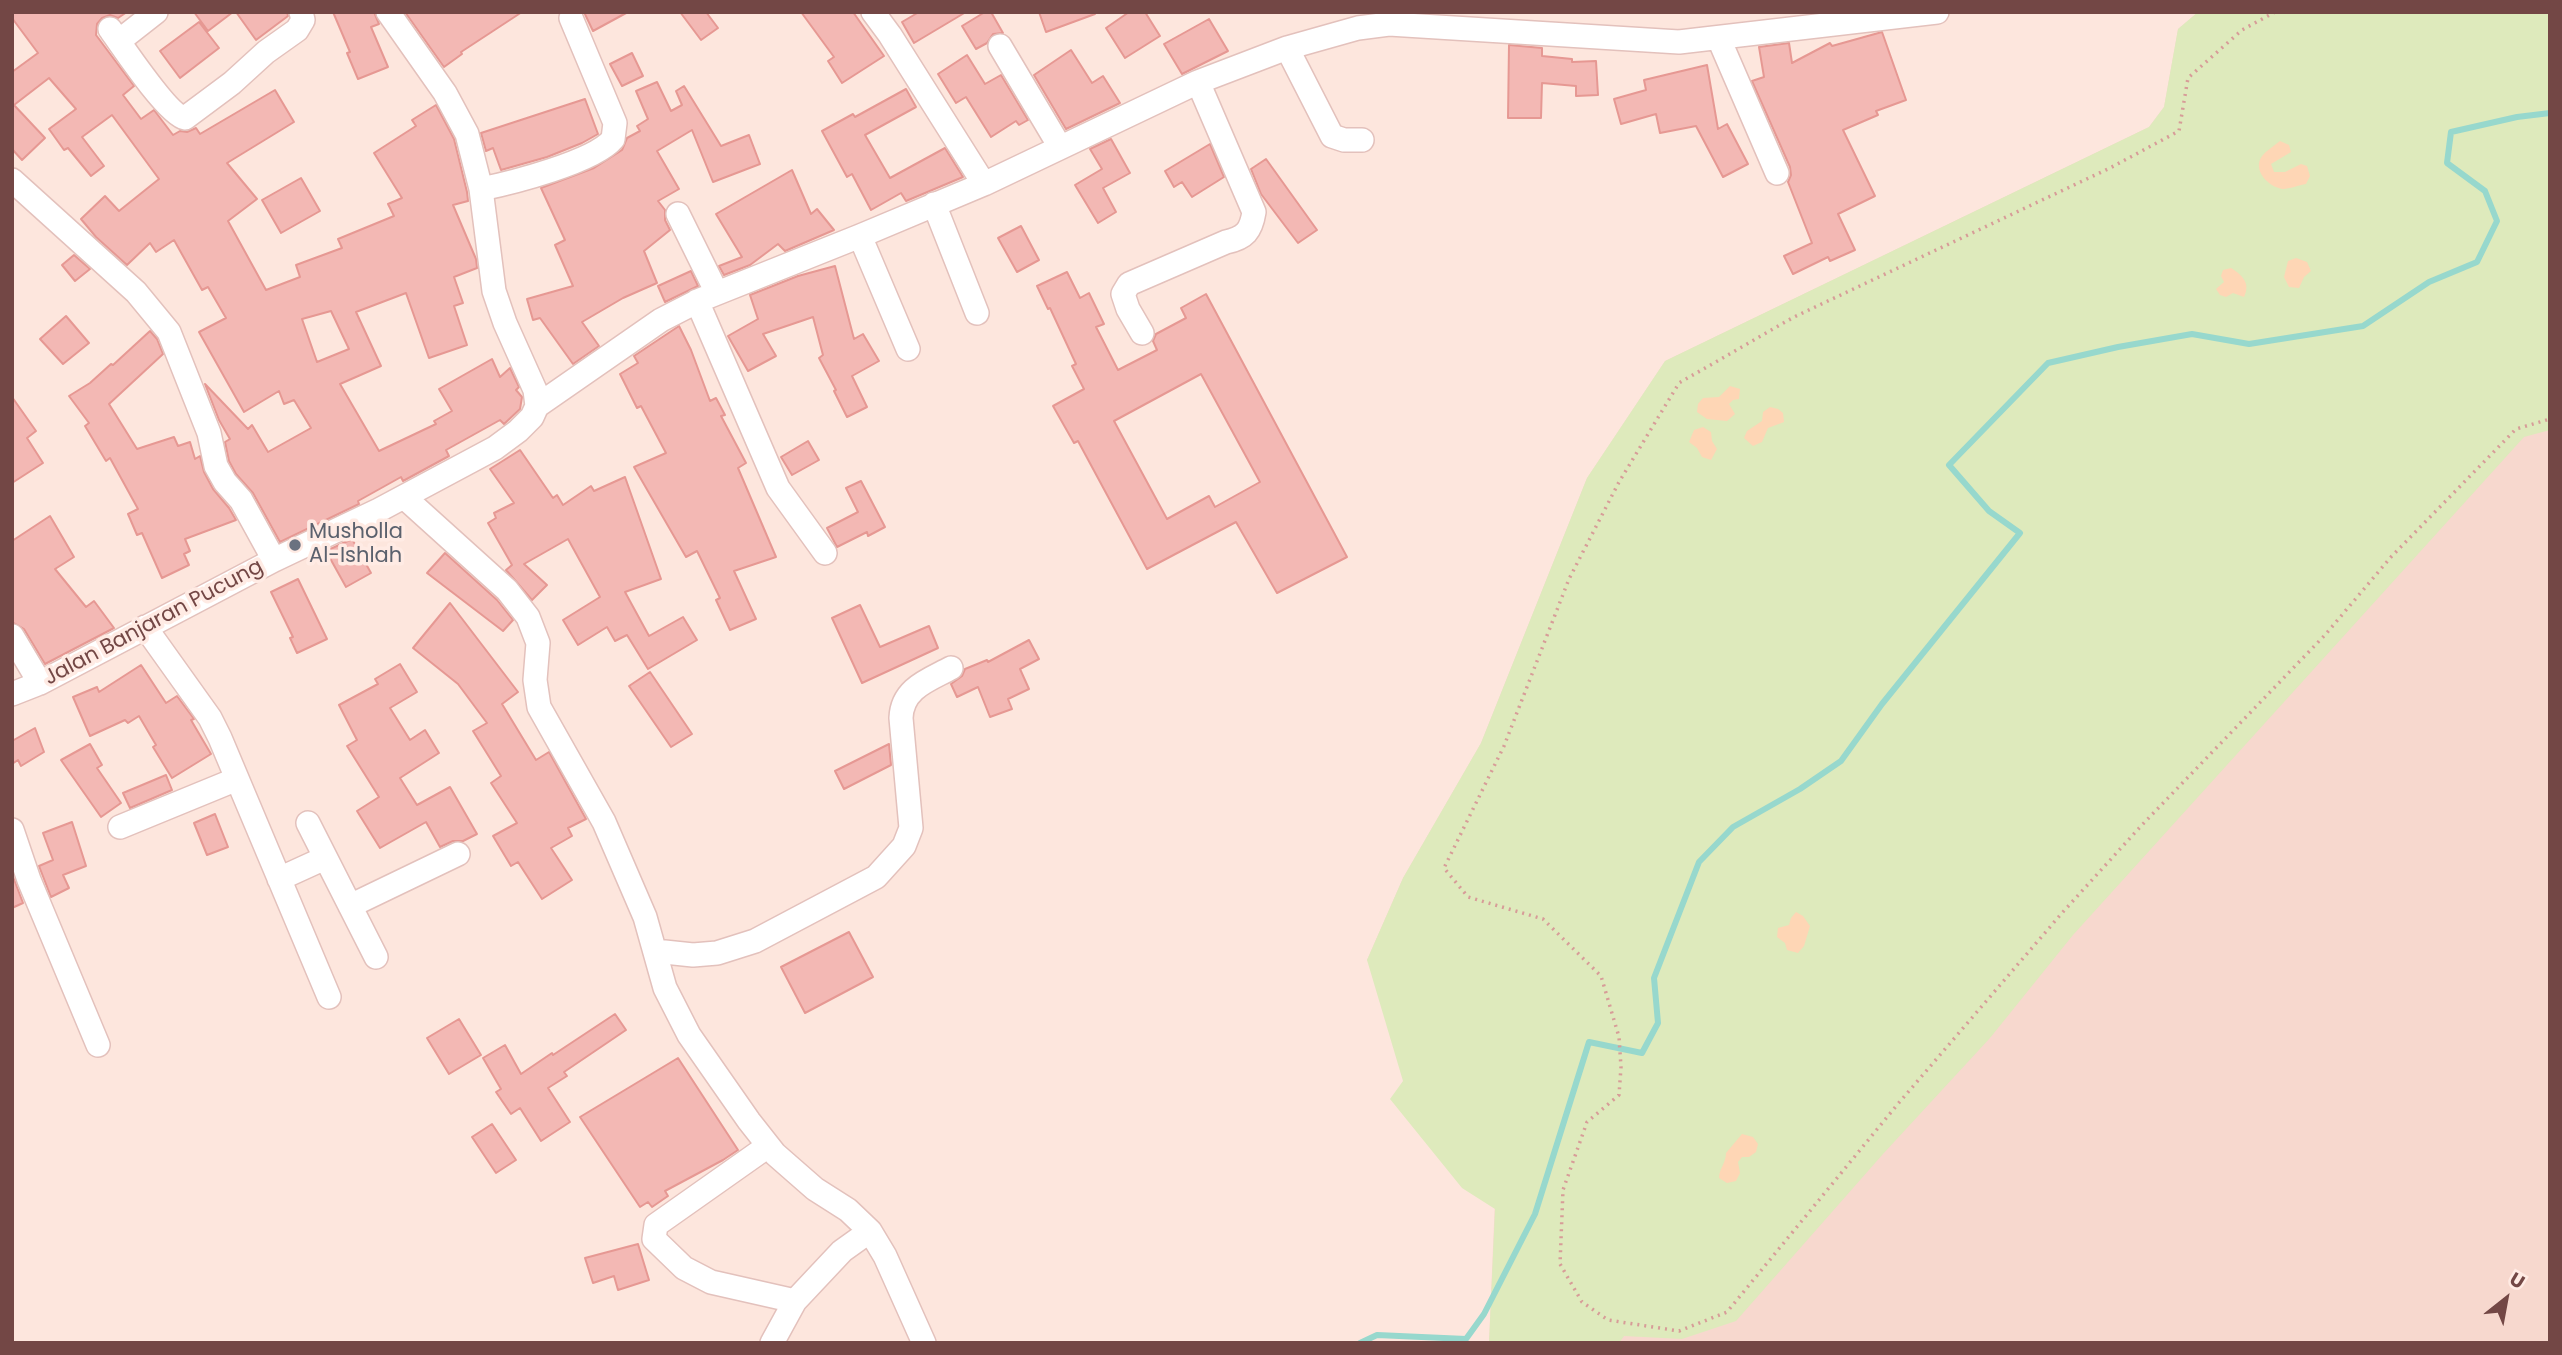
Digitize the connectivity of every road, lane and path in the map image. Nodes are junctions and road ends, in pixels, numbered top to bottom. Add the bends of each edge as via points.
1 (156, 12) edge
2 (301, 12) edge
3 (388, 12) edge
4 (873, 12) edge
5 (1937, 12) edge
6 (2275, 12) edge
7 (571, 18) dead end
8 (1719, 39) junction
9 (1000, 46) dead end
10 (1287, 48) junction
11 (1198, 82) junction
12 (1362, 140) dead end
13 (1060, 147) junction
14 (1777, 173) dead end
15 (12, 180) edge
16 (984, 184) junction
17 (481, 189) junction
18 (934, 204) junction
19 (678, 214) dead end
20 (860, 236) junction
21 (707, 297) junction
22 (977, 313) dead end
23 (1142, 333) dead end
24 (908, 349) dead end
25 (537, 406) junction
26 (2550, 419) edge
27 (404, 497) junction
28 (825, 553) dead end
29 (274, 560) junction
30 (145, 627) junction
31 (12, 636) edge
32 (951, 668) dead end
33 (40, 683) junction
34 (12, 694) edge
35 (237, 779) junction
36 (308, 823) dead end
37 (120, 827) dead end
38 (12, 830) edge
39 (458, 854) dead end
40 (325, 858) junction
41 (278, 878) junction
42 (350, 906) junction
43 (655, 951) junction
44 (376, 957) dead end
45 (329, 997) dead end
46 (98, 1045) dead end
47 (768, 1146) junction
48 (870, 1231) junction
49 (795, 1301) junction
50 (772, 1343) edge
51 (924, 1343) edge

1 - 2 street via 115,35 167,103 186,118 297,30 303,20
3 - 17 street via 445,93 467,134
4 - 16 street
5 - 8 street, Jalan Banjaran Pucung
6 - 26 path via 2242,30 2188,78 2179,131 1794,317 1679,383 1619,482 1569,579 1504,746 1444,868 1468,897 1543,919 1601,976 1619,1037 1619,1095 1587,1122 1563,1190 1560,1264 1582,1302 1608,1320 1679,1331 1727,1312 2062,913 2141,826 2516,429
7 - 17 street via 615,123 613,139 547,172
8 - 10 street, Jalan Banjaran Pucung via 1679,42 1389,23
8 - 14 street
9 - 13 street
10 - 11 street, Jalan Banjaran Pucung
10 - 12 street via 1332,136
11 - 13 street, Jalan Banjaran Pucung
11 - 23 street via 1254,212 1252,224 1240,239 1129,284 1123,294
13 - 16 street, Jalan Banjaran Pucung
15 - 29 street via 129,285 169,332 209,433 216,466
16 - 18 street, Jalan Banjaran Pucung
17 - 25 street via 495,291 535,390
18 - 20 street, Jalan Banjaran Pucung
18 - 22 street
19 - 21 street
20 - 21 street, Jalan Banjaran Pucung
20 - 24 street
21 - 25 street, Jalan Banjaran Pucung via 661,320
21 - 28 street via 778,488
25 - 27 street, Jalan Banjaran Pucung via 518,431 495,448
27 - 29 street, Jalan Banjaran Pucung
27 - 43 street via 507,590 528,617 538,643 535,680 539,707 604,822
29 - 30 street, Jalan Banjaran Pucung
30 - 33 street, Jalan Banjaran Pucung
30 - 35 street via 210,718
31 - 33 street
32 - 43 street via 915,688 905,700 901,718 911,828 904,846 876,877 783,928 734,948 693,955
33 - 34 street, Jalan Banjaran Pucung
35 - 37 street
35 - 41 street
36 - 40 street
38 - 46 street
39 - 42 street
40 - 41 street
40 - 42 street
41 - 45 street
42 - 44 street
43 - 47 street via 665,988 689,1035
47 - 48 street
47 - 49 street via 656,1225 654,1239 684,1268 711,1282
48 - 49 street via 842,1251
48 - 51 street
49 - 50 street

